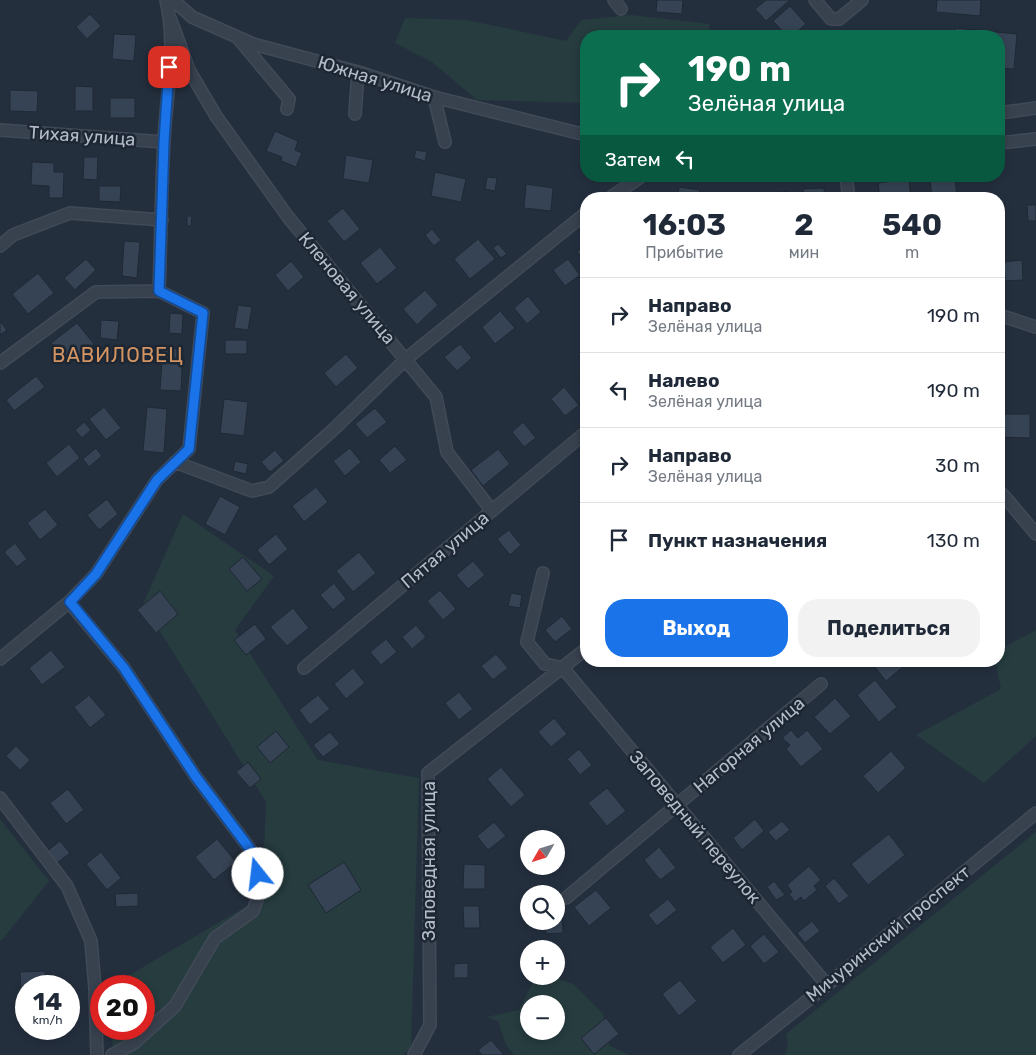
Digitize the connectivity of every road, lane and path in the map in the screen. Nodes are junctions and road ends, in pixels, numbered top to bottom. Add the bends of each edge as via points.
1 (166, 0) edge
2 (173, 0) edge
3 (815, 0) edge
4 (862, 0) edge
5 (170, 18) junction
6 (235, 36) junction
7 (358, 72) junction
8 (434, 97) junction
9 (1036, 108) edge
10 (287, 109) dead end
11 (1005, 112) edge
12 (355, 114) dead end
13 (0, 130) edge
14 (580, 134) edge
15 (1036, 139) edge
16 (164, 142) junction
17 (445, 142) dead end
18 (1005, 142) edge
19 (633, 182) edge
20 (618, 192) edge
21 (580, 218) edge
22 (162, 220) junction
23 (0, 246) edge
24 (159, 291) junction
25 (1005, 317) edge
26 (1036, 327) edge
27 (406, 359) junction
28 (0, 363) edge
29 (580, 437) edge
30 (175, 462) junction
31 (1005, 497) edge
32 (492, 511) junction
33 (1036, 534) edge
34 (543, 573) dead end
35 (70, 602) junction
36 (580, 654) edge
37 (0, 659) edge
38 (304, 668) dead end
39 (563, 668) junction
40 (821, 684) dead end
41 (0, 798) edge
42 (678, 805) junction
43 (1036, 813) edge
44 (566, 898) dead end
45 (827, 985) junction
46 (97, 1055) edge
47 (112, 1055) edge
48 (414, 1055) edge
49 (740, 1055) edge

1 - 5 street
2 - 6 street, Южная улица via 192,17
3 - 4 street via 831,19 839,19
5 - 16 street
5 - 27 street, Кленовая улица via 189,70 216,116 288,217
6 - 7 street, Южная улица
6 - 10 street via 289,99
7 - 8 street, Южная улица
7 - 12 street
8 - 14 street, Южная улица
8 - 17 street
9 - 11 street
13 - 16 street, Тихая улица
15 - 18 street
16 - 22 street
19 - 20 street
21 - 27 street, Кленовая улица
22 - 23 street via 70,214 13,235
22 - 24 street
24 - 28 street via 96,292
24 - 30 street via 203,313 189,449
25 - 26 street
27 - 30 street via 269,487 252,491
27 - 32 street via 436,397 447,452
29 - 32 street, Пятая улица
30 - 35 street via 157,480 96,574
31 - 33 street
32 - 38 street, Пятая улица
34 - 39 street via 527,642 545,664
35 - 37 street
35 - 47 street via 124,668 196,777 256,857 260,891 253,911 215,938 175,1006 134,1043
36 - 39 street
39 - 42 street, Заповедный переулок
39 - 48 street, Заповедная улица via 428,773 430,1025
40 - 42 street, Нагорная улица
41 - 46 street via 67,886 92,941
42 - 44 street, Нагорная улица
42 - 45 street, Заповедный переулок
43 - 45 street, Мичуринский проспект
45 - 49 street, Мичуринский проспект

